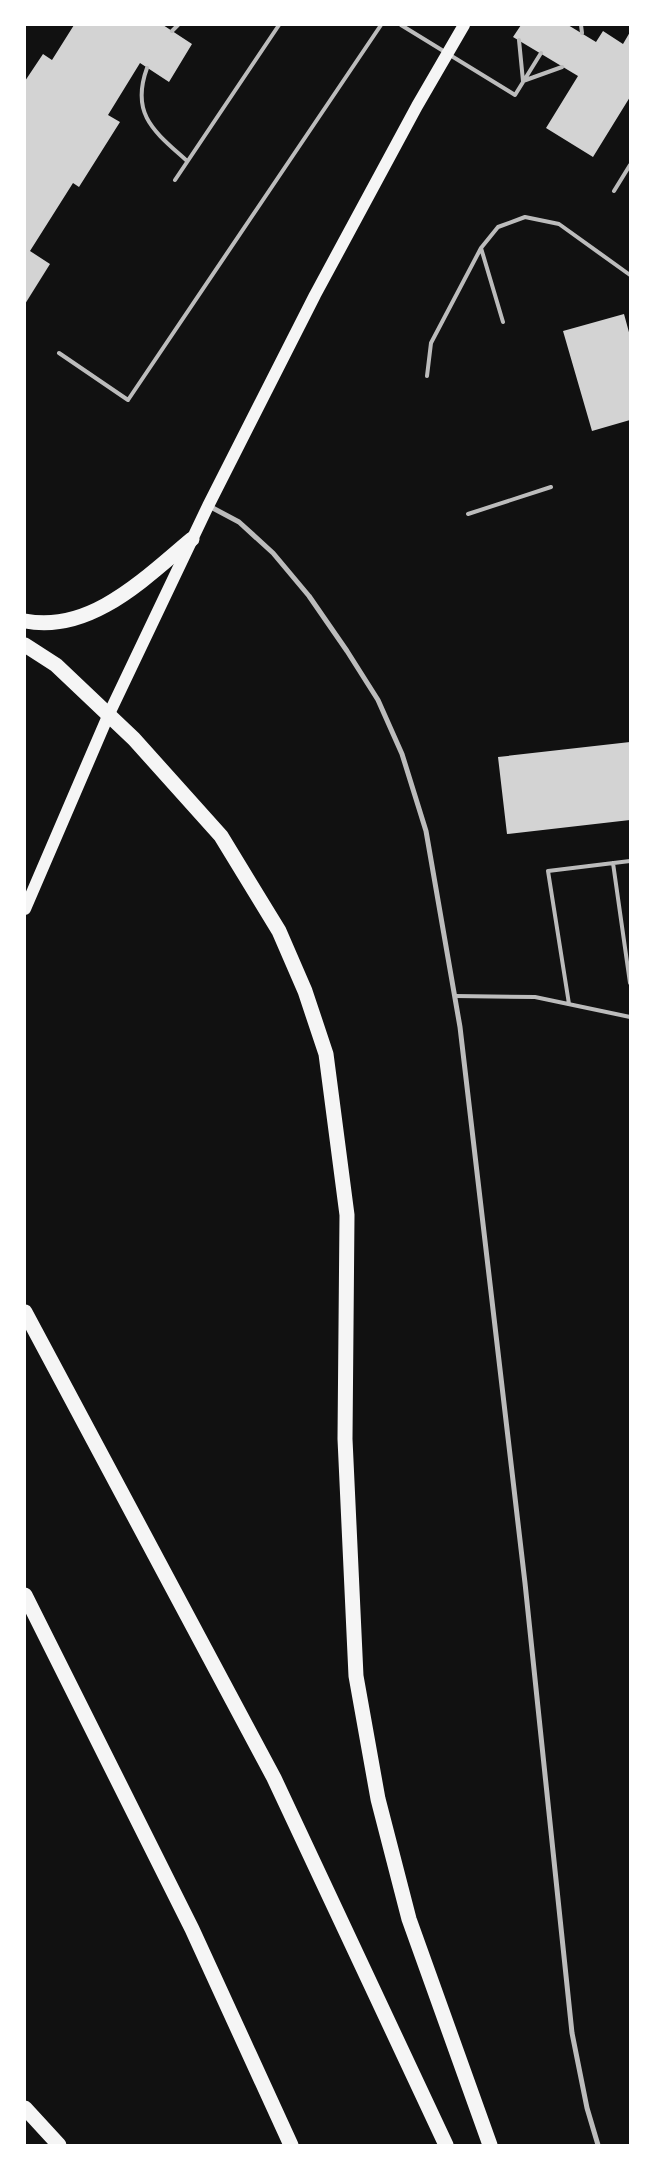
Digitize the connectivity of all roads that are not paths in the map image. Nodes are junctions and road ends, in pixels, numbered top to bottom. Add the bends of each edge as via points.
1 (178, 25) edge
2 (279, 25) edge
3 (381, 25) edge
4 (401, 25) edge
5 (464, 25) edge
6 (581, 25) edge
7 (172, 31) dead end
8 (582, 33) dead end
9 (519, 40) dead end
10 (447, 53) junction
11 (541, 53) dead end
12 (562, 67) dead end
13 (147, 68) dead end
14 (523, 81) junction
15 (188, 161) junction
16 (630, 165) edge
17 (175, 180) dead end
18 (614, 191) dead end
19 (481, 248) junction
20 (630, 275) edge
21 (503, 322) dead end
22 (59, 353) dead end
23 (427, 376) dead end
24 (551, 487) dead end
25 (208, 506) junction
26 (468, 514) dead end
27 (192, 539) junction
28 (25, 621) edge
29 (25, 645) edge
30 (108, 716) junction
31 (630, 861) edge
32 (613, 863) junction
33 (25, 909) edge
34 (630, 983) edge
35 (455, 996) junction
36 (569, 1004) junction
37 (630, 1017) edge
38 (25, 1312) edge
39 (25, 1595) edge
40 (25, 2108) edge
41 (59, 2145) edge
42 (291, 2145) edge
43 (446, 2145) edge
44 (490, 2145) edge
45 (598, 2145) edge

1 - 7 lane
2 - 15 lane
3 - 22 lane via 128,400
4 - 10 lane
5 - 10 main road
6 - 8 lane
9 - 14 lane
10 - 14 lane via 515,94
10 - 25 main road via 315,295
11 - 14 lane
12 - 14 lane
13 - 15 lane via 141,104 149,123
15 - 17 lane
16 - 18 lane
19 - 20 lane via 498,227 525,217 559,224
19 - 21 lane
19 - 23 lane via 431,343
24 - 26 lane
25 - 27 main road
25 - 35 street via 239,522 273,553 309,596 378,700 402,754 426,831
27 - 28 highway via 125,594 87,614 55,623
27 - 30 main road
29 - 30 highway via 56,665
30 - 33 main road
30 - 44 highway via 221,836 279,931 305,991 326,1054 347,1215 345,1440 356,1676 378,1799 408,1919
31 - 32 lane
32 - 34 lane
32 - 36 lane via 548,871
35 - 36 lane via 536,997
35 - 45 street via 525,1583 572,2033
36 - 37 lane
38 - 43 highway via 274,1778
39 - 42 highway via 192,1929
40 - 41 highway

